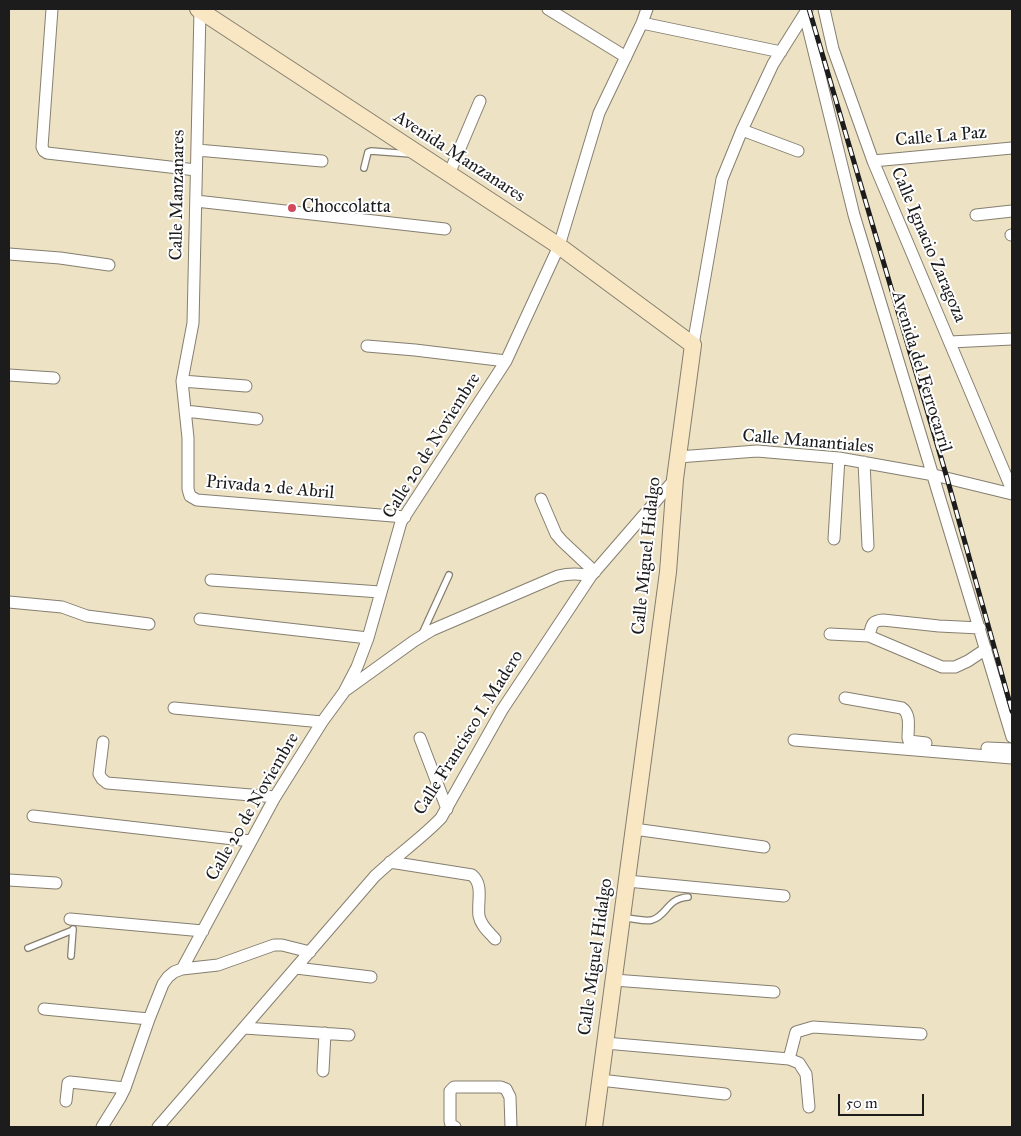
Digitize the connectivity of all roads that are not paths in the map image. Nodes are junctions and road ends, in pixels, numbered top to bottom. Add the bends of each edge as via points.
1 (52, 9) edge
2 (199, 9) edge
3 (548, 9) edge
4 (647, 9) edge
5 (824, 9) edge
6 (806, 12) edge
7 (642, 23) junction
8 (781, 52) junction
9 (626, 57) junction
10 (480, 101) dead end
11 (742, 130) junction
12 (1012, 148) edge
13 (196, 150) junction
14 (798, 151) dead end
15 (418, 154) junction
16 (322, 161) dead end
17 (874, 161) junction
18 (364, 168) dead end
19 (196, 170) junction
20 (449, 174) junction
21 (196, 202) junction
22 (1012, 211) edge
23 (976, 215) dead end
24 (445, 229) dead end
25 (558, 246) junction
26 (9, 254) edge
27 (109, 265) dead end
28 (1012, 340) edge
29 (950, 342) junction
30 (367, 346) dead end
31 (693, 346) junction
32 (506, 361) junction
33 (9, 375) edge
34 (54, 378) dead end
35 (182, 381) junction
36 (246, 386) dead end
37 (185, 410) junction
38 (257, 419) dead end
39 (678, 457) junction
40 (839, 458) junction
41 (864, 462) junction
42 (934, 475) junction
43 (675, 479) junction
44 (1012, 492) edge
45 (541, 499) dead end
46 (405, 517) junction
47 (834, 539) dead end
48 (868, 546) dead end
49 (593, 574) junction
50 (450, 575) dead end
51 (211, 580) dead end
52 (380, 592) junction
53 (9, 602) edge
54 (200, 619) dead end
55 (150, 624) dead end
56 (980, 628) junction
57 (830, 634) dead end
58 (421, 636) junction
59 (869, 636) junction
60 (368, 638) junction
61 (986, 649) junction
62 (344, 692) junction
63 (845, 698) dead end
64 (174, 708) dead end
65 (322, 722) junction
66 (1012, 737) edge
67 (420, 738) dead end
68 (794, 740) dead end
69 (103, 742) dead end
70 (1012, 749) edge
71 (1012, 758) edge
72 (275, 797) junction
73 (447, 809) junction
74 (33, 816) dead end
75 (634, 830) junction
76 (251, 841) junction
77 (764, 847) dead end
78 (390, 862) junction
79 (9, 880) edge
80 (627, 881) junction
81 (56, 883) dead end
82 (784, 896) dead end
83 (688, 897) dead end
84 (622, 918) junction
85 (73, 923) junction
86 (203, 931) junction
87 (495, 938) dead end
88 (28, 948) dead end
89 (310, 952) junction
90 (71, 956) dead end
91 (296, 968) junction
92 (182, 969) junction
93 (371, 977) dead end
94 (614, 980) junction
95 (774, 992) dead end
96 (44, 1008) dead end
97 (149, 1019) junction
98 (244, 1028) junction
99 (325, 1033) junction
100 (921, 1034) dead end
101 (349, 1035) dead end
102 (605, 1043) junction
103 (789, 1059) junction
104 (323, 1071) dead end
105 (600, 1080) junction
106 (125, 1088) junction
107 (725, 1094) dead end
108 (66, 1101) dead end
109 (809, 1107) dead end
110 (102, 1127) edge
111 (158, 1127) edge
112 (455, 1127) edge
113 (511, 1127) edge
114 (594, 1127) edge

1 - 19 street via 44,151
2 - 13 street, Calle Manzanares
2 - 15 street, Avenida Manzanares
3 - 9 street
4 - 7 street, Calle 20 de Noviembre
5 - 17 street, Calle Ignacio Zaragoza via 833,49
6 - 8 street, Calle Miguel Hidalgo
6 - 42 street, Avenida del Ferrocarril via 854,215
7 - 8 street
7 - 9 street, Calle 20 de Noviembre
8 - 11 street, Calle Miguel Hidalgo
9 - 25 street, Calle 20 de Noviembre via 599,113
10 - 20 street
11 - 14 street
11 - 31 street, Calle Miguel Hidalgo via 722,180
12 - 17 street, Calle La Paz
13 - 16 street
13 - 19 street, Calle Manzanares
15 - 18 lane via 371,151
15 - 20 street, Avenida Manzanares
17 - 29 street, Calle Ignacio Zaragoza
19 - 21 street, Calle Manzanares
20 - 25 street, Avenida Manzanares
21 - 24 street
21 - 35 street, Calle Manzanares via 194,323
22 - 23 street
25 - 31 street, Avenida Manzanares
25 - 32 street, Calle 20 de Noviembre
26 - 27 street
28 - 29 street
29 - 44 street, Calle Ignacio Zaragoza
30 - 32 street
31 - 39 street, Calle Miguel Hidalgo
32 - 46 street, Calle 20 de Noviembre
33 - 34 street
35 - 36 street
35 - 37 street, Privada 2 de Abril
37 - 38 street
37 - 46 street, Privada 2 de Abril via 188,488 190,496 197,500
39 - 40 street, Calle Manantiales via 757,451
39 - 43 street, Calle Miguel Hidalgo
40 - 41 street, Calle Manantiales
40 - 47 street
41 - 42 street, Calle Manantiales
41 - 48 street
42 - 44 street, Calle Manantiales
42 - 56 street, Avenida del Ferrocarril
43 - 49 street, Calle Francisco I. Madero
43 - 75 street, Calle Miguel Hidalgo via 668,572
45 - 49 street via 556,534
46 - 52 street, Calle 20 de Noviembre
49 - 58 street via 558,576
49 - 73 street, Calle Francisco I. Madero via 502,710
50 - 58 lane
51 - 52 street
52 - 60 street, Calle 20 de Noviembre
53 - 55 street via 62,607 87,616
54 - 60 street
56 - 59 street via 883,620 872,624
56 - 61 street, Avenida del Ferrocarril
57 - 59 street
58 - 62 street
59 - 61 street via 942,667 955,667
60 - 62 street, Calle 20 de Noviembre
61 - 66 street, Avenida del Ferrocarril
62 - 65 street, Calle 20 de Noviembre
63 - 70 street via 902,708 908,716 909,741
64 - 65 street
65 - 72 street, Calle 20 de Noviembre
67 - 73 street
68 - 71 street
69 - 72 street via 100,774 107,783
72 - 76 street, Calle 20 de Noviembre
73 - 78 street, Calle Francisco I. Madero via 429,831
74 - 76 street
75 - 77 street
75 - 80 street, Calle Miguel Hidalgo
76 - 86 street, Calle 20 de Noviembre
78 - 87 street via 472,875 479,886 479,917
78 - 89 street, Calle Francisco I. Madero
79 - 81 street
80 - 82 street
80 - 84 street, Calle Miguel Hidalgo
83 - 84 lane via 676,900 655,919
84 - 94 street, Calle Miguel Hidalgo
85 - 86 street
85 - 88 lane
85 - 90 lane
86 - 92 street, Calle 20 de Noviembre
89 - 91 street, Calle Francisco I. Madero
89 - 92 street via 274,945 218,965
91 - 93 street
91 - 98 street, Calle Francisco I. Madero
92 - 97 street, Calle 20 de Noviembre via 174,972 163,984
94 - 95 street
94 - 102 street, Calle Miguel Hidalgo
96 - 97 street
97 - 106 street, Calle 20 de Noviembre
98 - 99 street
98 - 111 street, Calle Francisco I. Madero
99 - 101 street
99 - 104 street
100 - 103 street via 813,1027 796,1032
102 - 103 street
102 - 105 street, Calle Miguel Hidalgo
103 - 109 street via 800,1063 806,1074
105 - 107 street
105 - 114 street, Calle Miguel Hidalgo
106 - 108 street via 70,1082
106 - 110 street, Calle 20 de Noviembre
112 - 113 street via 450,1121 450,1091 454,1087 506,1089 510,1097

